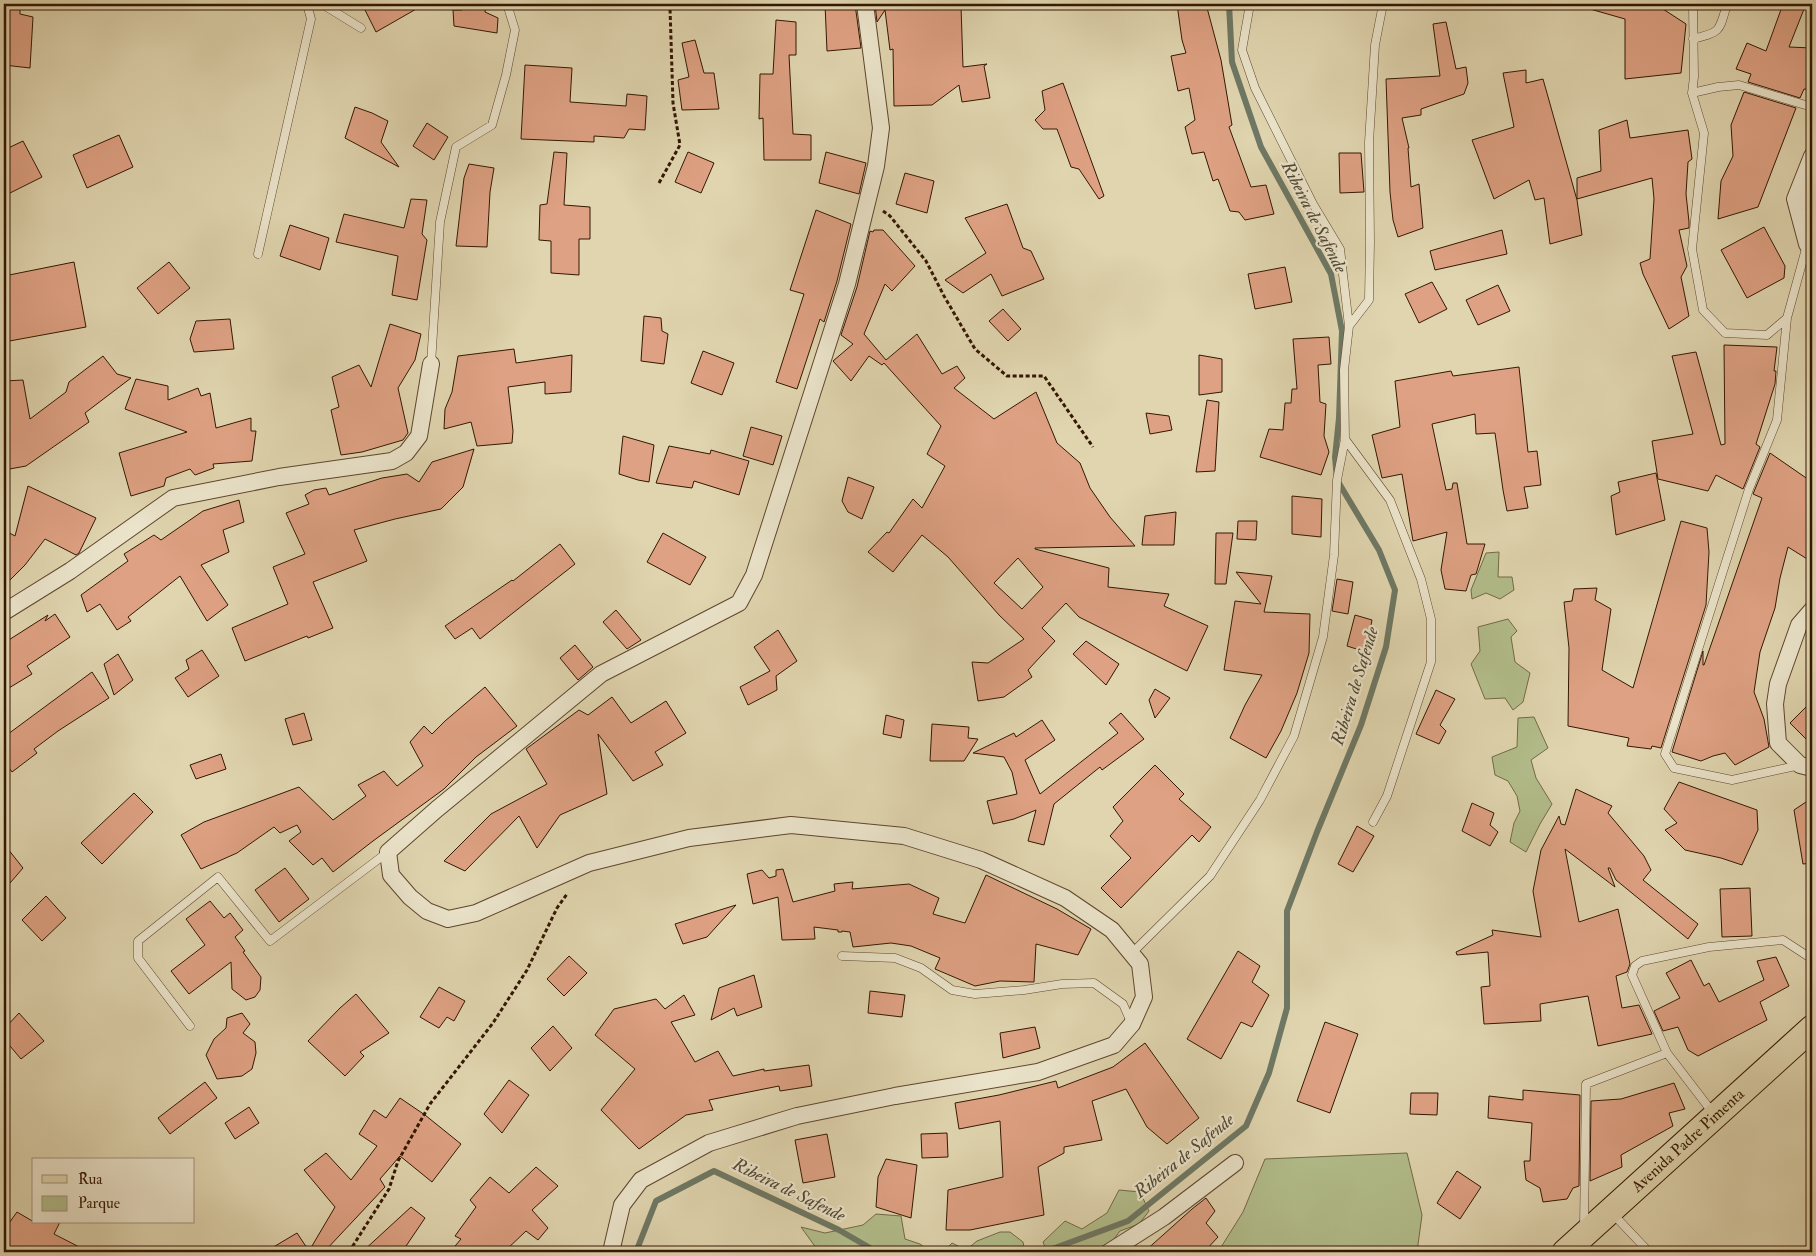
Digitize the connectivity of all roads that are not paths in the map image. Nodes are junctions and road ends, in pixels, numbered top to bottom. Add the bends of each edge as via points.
1 (308, 4) edge
2 (322, 4) edge
3 (508, 4) edge
4 (865, 4) edge
5 (1250, 4) edge
6 (1383, 4) edge
7 (1693, 4) edge
8 (1727, 4) edge
9 (361, 28) dead end
10 (1693, 39) junction
11 (1692, 93) junction
12 (1812, 106) edge
13 (1812, 156) edge
14 (1796, 199) junction
15 (1812, 200) edge
16 (1810, 248) edge
17 (258, 254) dead end
18 (1787, 318) junction
19 (1349, 326) junction
20 (431, 364) joint
21 (1345, 439) junction
22 (1812, 610) edge
23 (4, 612) edge
24 (1806, 767) edge
25 (1374, 822) dead end
26 (388, 852) junction
27 (1132, 953) junction
28 (842, 956) dead end
29 (1812, 961) edge
30 (1132, 1024) junction
31 (190, 1026) dead end
32 (1812, 1028) edge
33 (1667, 1053) junction
34 (1715, 1116) junction
35 (1235, 1163) dead end
36 (1610, 1211) junction
37 (1583, 1236) junction
38 (610, 1252) edge
39 (1109, 1252) edge
40 (1565, 1252) edge
41 (1649, 1252) edge

1 - 17 lane via 311,18
2 - 9 lane
3 - 20 lane via 515,30 492,125 456,147 444,203
4 - 26 street via 881,128 876,166 847,284 754,575 739,603 601,674
5 - 19 lane via 1242,50 1255,88 1313,204 1340,249
6 - 19 lane via 1374,45 1369,142 1369,300
7 - 10 lane
8 - 10 lane via 1719,30
10 - 11 lane
11 - 12 lane via 1718,86 1739,85
11 - 18 lane via 1704,133 1692,249 1703,310 1725,333 1767,335
13 - 14 street
14 - 15 street
14 - 16 street
16 - 18 lane
18 - 24 lane via 1777,420 1749,490 1665,754 1674,768 1732,780
19 - 21 lane via 1344,370
20 - 23 street via 419,436 406,453 392,461 279,477 173,498 70,571
21 - 25 lane via 1390,500 1421,579 1431,619 1431,662 1387,796
21 - 27 lane via 1337,480 1334,555 1323,637 1294,736 1260,800 1210,876
22 - 24 street via 1799,625 1778,684 1775,704 1778,743
26 - 27 street via 391,875 410,897 427,911 448,919 476,913 589,863 690,838 791,825 904,836 982,860 1064,898 1112,930
26 - 31 lane via 270,941 218,877 138,941 138,958
27 - 30 street via 1140,964 1144,997
28 - 30 lane via 895,958 922,968 952,990 974,994 1094,983 1123,1004
29 - 33 lane via 1783,940 1709,947 1642,961 1635,966 1632,975
30 - 38 street via 1114,1045 1038,1072 797,1116 709,1143 640,1180 622,1205
32 - 34 main road, Avenida Padre Pimenta
33 - 34 lane
33 - 37 lane via 1586,1084
34 - 36 main road, Avenida Padre Pimenta
35 - 39 street via 1164,1217
36 - 37 main road, Avenida Padre Pimenta
36 - 41 lane
37 - 40 main road, Avenida Padre Pimenta

